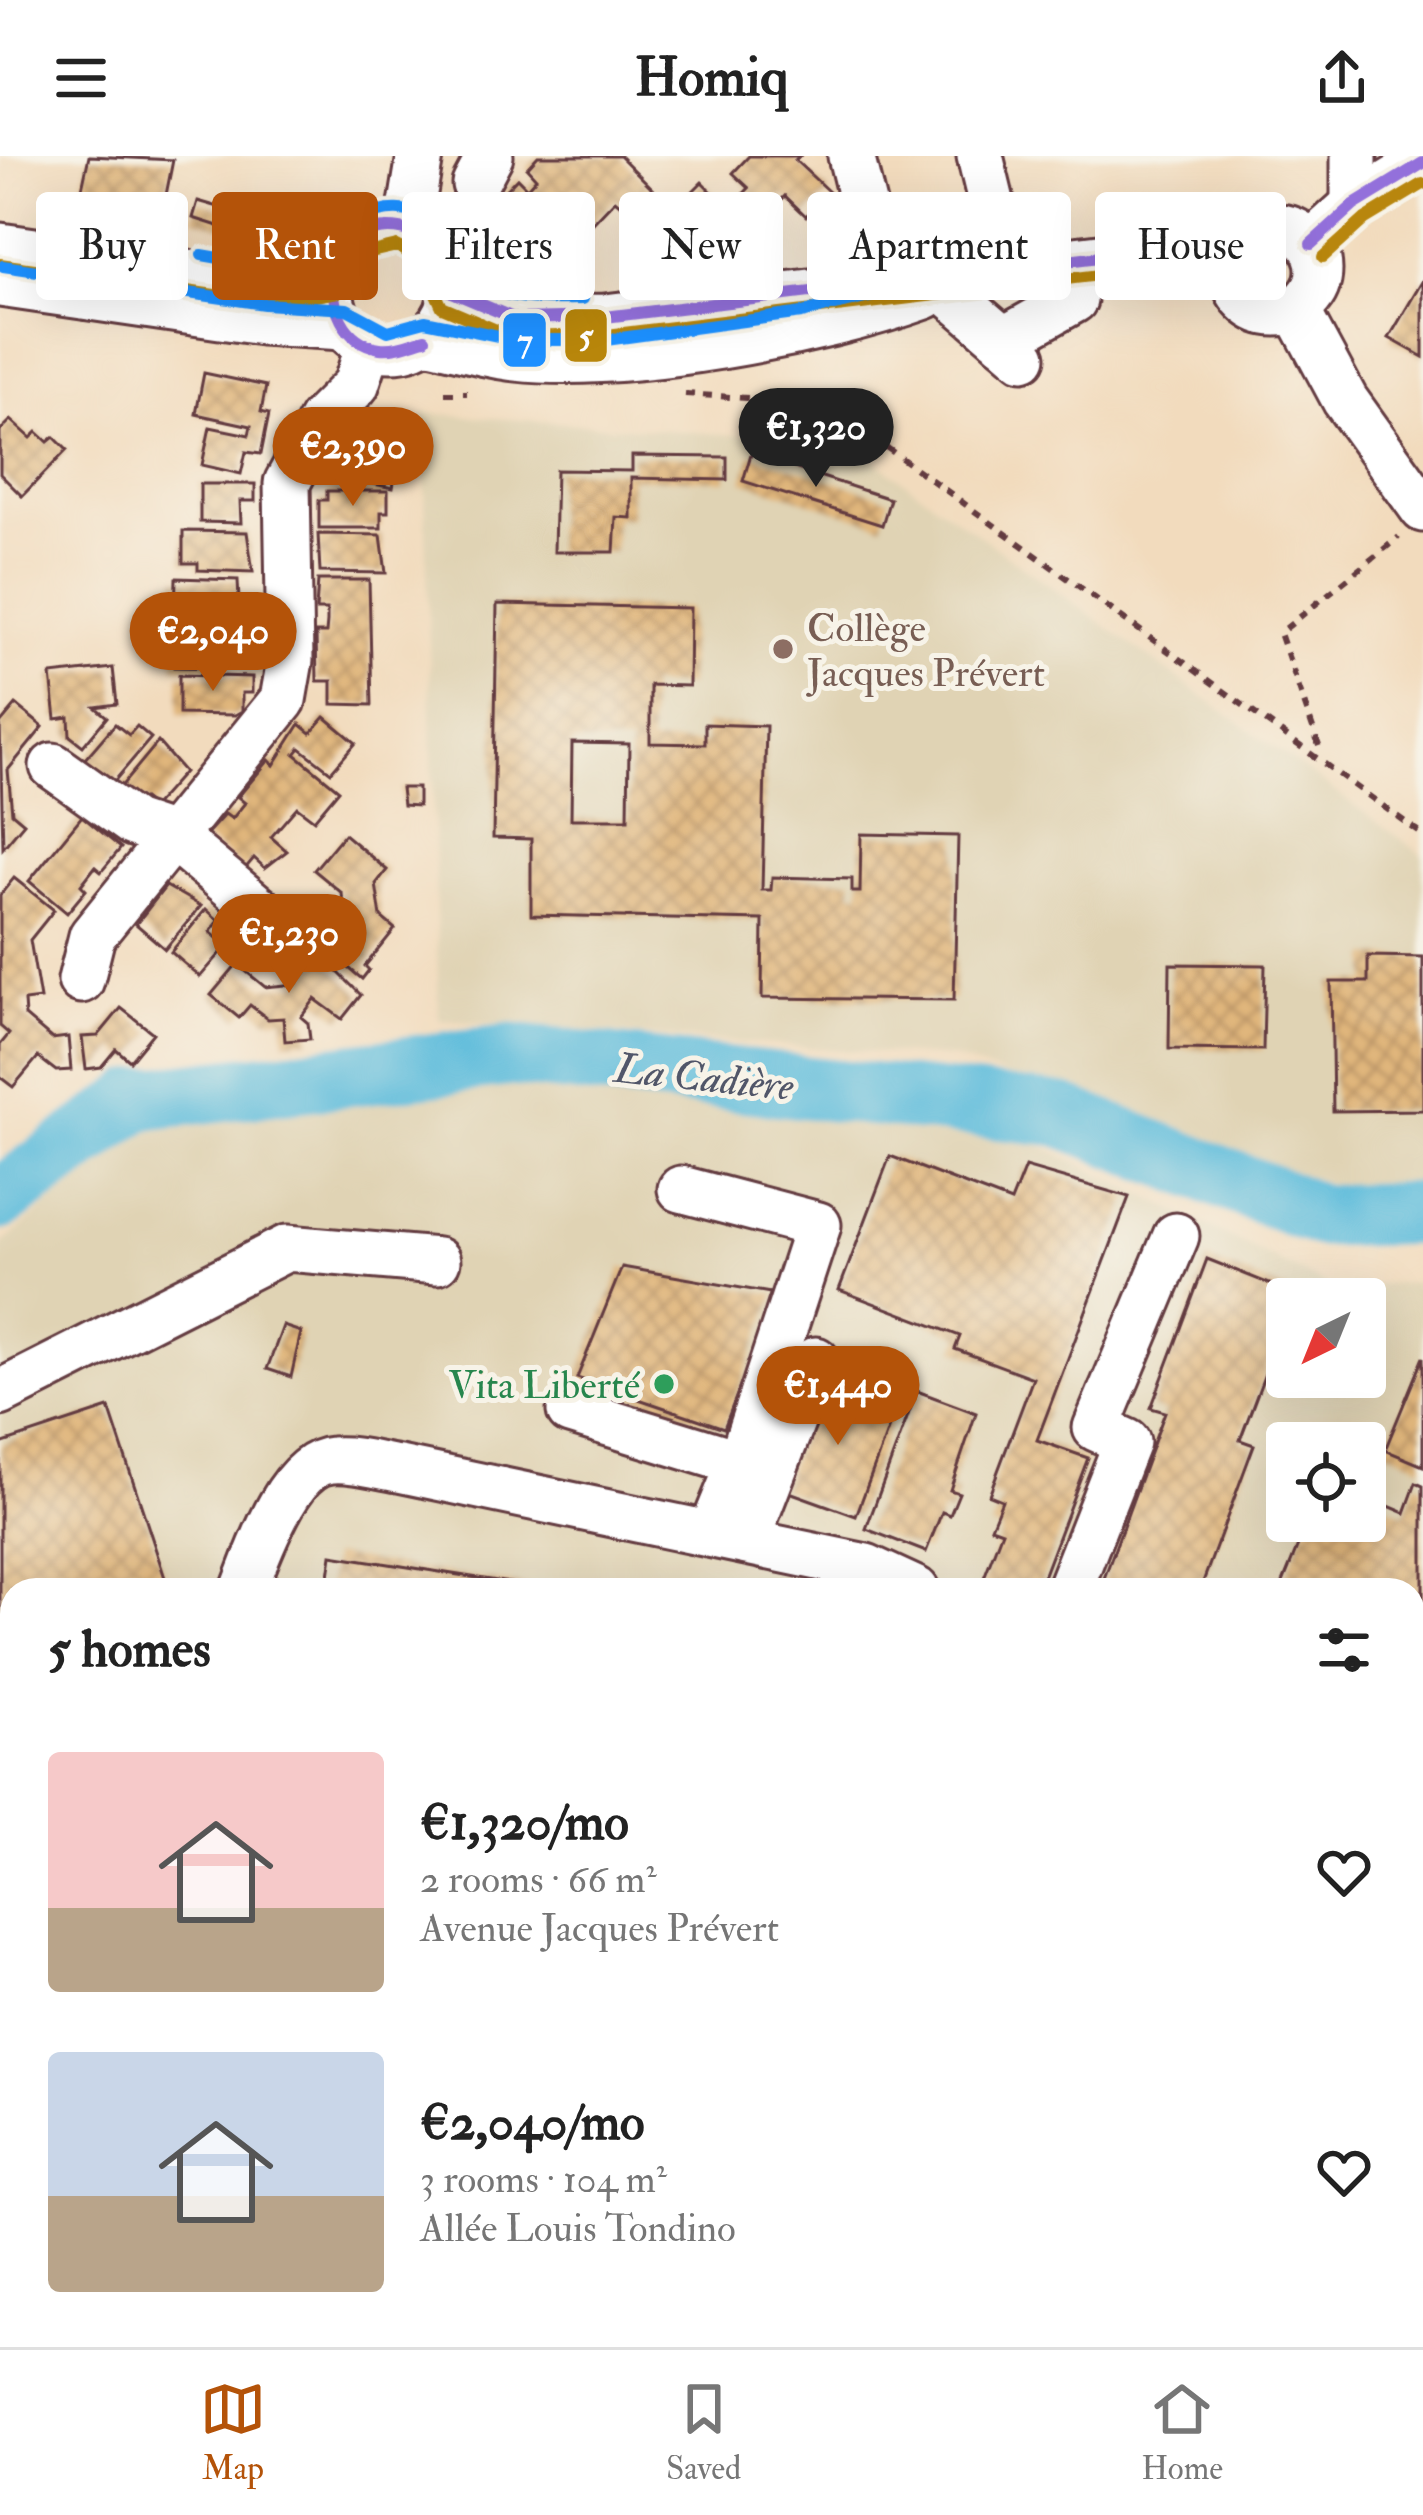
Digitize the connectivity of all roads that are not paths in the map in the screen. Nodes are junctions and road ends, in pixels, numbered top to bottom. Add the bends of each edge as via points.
1 (420, 156) edge
2 (850, 156) edge
3 (980, 156) edge
4 (1354, 156) edge
5 (1415, 183) edge
6 (414, 192) edge
7 (860, 192) edge
8 (989, 192) edge
9 (1354, 205) junction
10 (1286, 229) edge
11 (1311, 244) junction
12 (0, 246) edge
13 (212, 277) edge
14 (1095, 280) edge
15 (0, 284) edge
16 (1071, 289) edge
17 (1075, 290) junction
18 (807, 292) edge
19 (1071, 294) edge
20 (334, 300) edge
21 (450, 300) edge
22 (471, 300) edge
23 (910, 300) edge
24 (956, 300) edge
25 (1064, 300) edge
26 (1247, 300) edge
27 (1296, 309) junction
28 (356, 336) junction
29 (425, 339) junction
30 (1416, 519) edge
31 (53, 766) dead end
32 (172, 836) junction
33 (290, 935) dead end
34 (81, 980) dead end
35 (681, 1190) dead end
36 (1176, 1236) dead end
37 (437, 1261) dead end
38 (816, 1360) dead end
39 (0, 1393) edge
40 (570, 1411) dead end
41 (740, 1463) junction
42 (728, 1538) junction
43 (250, 1578) edge
44 (889, 1578) edge
45 (1074, 1578) edge

1 - 6 street
2 - 7 street
3 - 8 street
4 - 9 street
5 - 9 street
9 - 11 street
10 - 11 street
11 - 27 street via 1319,280
12 - 13 street
14 - 17 street
15 - 28 street
16 - 17 street
17 - 19 street
18 - 22 street via 604,317 517,319
20 - 28 street
21 - 29 street
23 - 29 street via 805,331 607,358 516,358
24 - 25 street via 1013,349
26 - 27 street via 1269,313
27 - 30 street
28 - 29 street via 389,349
28 - 32 street via 356,385 321,420 287,483 290,660 283,700
31 - 32 street via 134,823
32 - 33 street
32 - 34 street via 92,935
35 - 41 street via 818,1225
36 - 45 street via 1096,1428 1126,1442
37 - 39 street via 287,1248
38 - 42 street
40 - 41 street
41 - 42 street
42 - 43 street via 330,1459 301,1474
42 - 44 street

